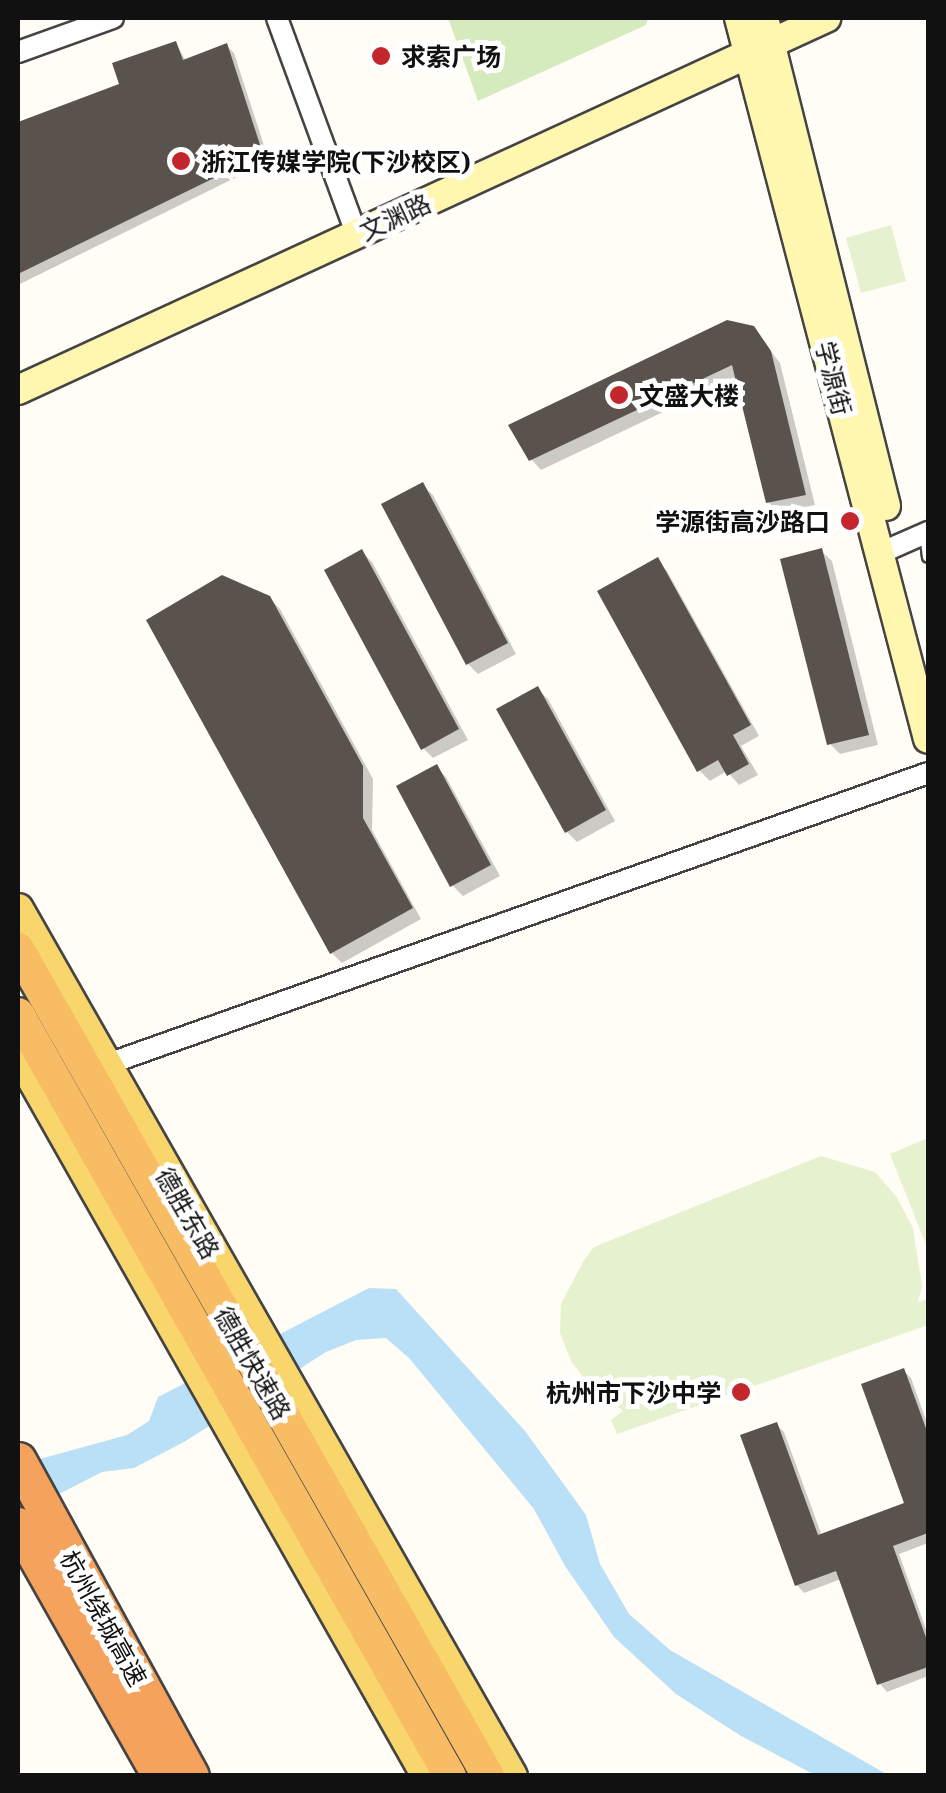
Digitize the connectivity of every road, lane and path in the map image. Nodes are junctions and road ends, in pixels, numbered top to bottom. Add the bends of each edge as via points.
1 (113, 18) edge
2 (277, 18) edge
3 (739, 18) edge
4 (826, 18) edge
5 (763, 38) edge
6 (18, 52) edge
7 (357, 235) junction
8 (18, 390) edge
9 (927, 532) edge
10 (887, 551) junction
11 (928, 557) edge
12 (928, 678) edge
13 (928, 739) edge
14 (928, 773) edge
15 (18, 909) edge
16 (18, 949) edge
17 (18, 1014) edge
18 (18, 1052) edge
19 (105, 1066) junction
20 (18, 1460) edge
21 (18, 1525) edge
22 (160, 1776) edge
23 (192, 1776) edge
24 (427, 1776) edge
25 (450, 1776) edge
26 (488, 1776) edge
27 (512, 1776) edge

1 - 6 street
2 - 7 street
3 - 5 main road, 学源街
4 - 5 main road, 文渊路
5 - 7 main road, 文渊路
5 - 10 main road, 学源街
7 - 8 main road, 文渊路
9 - 10 street
9 - 11 lane
10 - 12 main road, 学源街
10 - 13 main road, 学源街
14 - 19 street
15 - 19 main road, 德胜东路
16 - 26 highway, 德胜快速路
17 - 25 highway, 德胜快速路
18 - 24 main road
19 - 27 main road, 德胜东路
20 - 23 highway, 杭州绕城高速
21 - 22 highway, 杭州绕城高速

